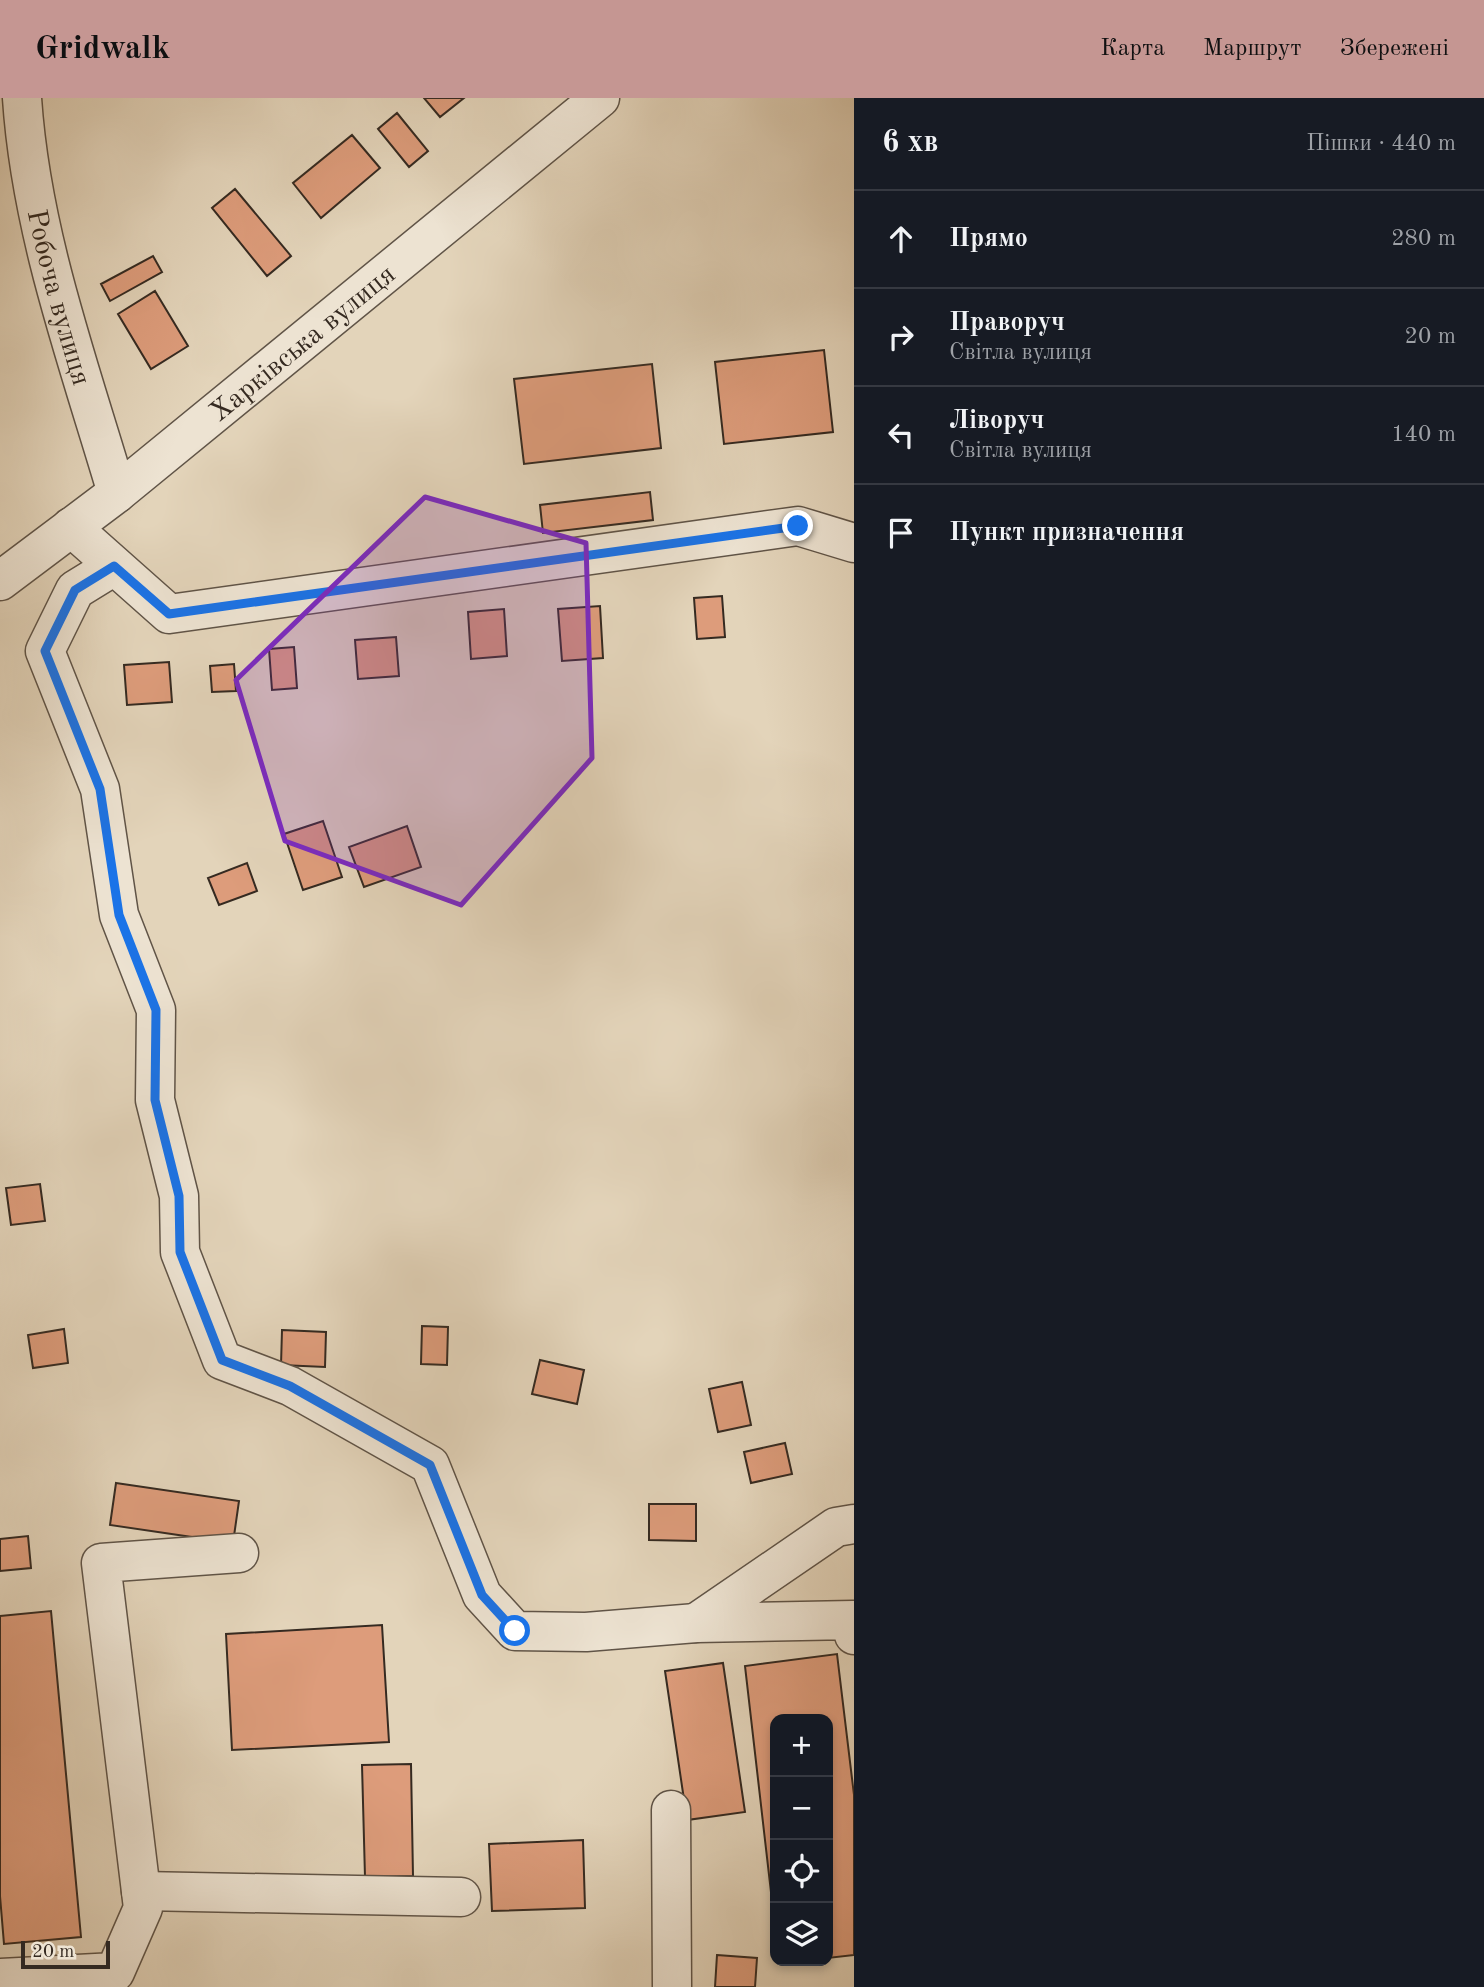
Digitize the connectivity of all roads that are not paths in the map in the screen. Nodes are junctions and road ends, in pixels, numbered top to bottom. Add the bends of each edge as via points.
1 (22, 98) edge
2 (600, 98) edge
3 (117, 494) junction
4 (71, 527) junction
5 (854, 543) edge
6 (114, 566) junction
7 (0, 581) edge
8 (854, 1524) edge
9 (239, 1553) dead end
10 (696, 1623) junction
11 (854, 1635) edge
12 (671, 1810) dead end
13 (141, 1891) junction
14 (461, 1897) dead end
15 (0, 1978) edge
16 (672, 1987) edge

1 - 3 street, Робоча вулиця via 25,142 45,248
2 - 3 street, Харківська вулиця
3 - 4 street, Харківська вулиця
4 - 6 street
4 - 7 street, Харківська вулиця
5 - 6 street via 798,526 169,614
6 - 10 street via 75,590 45,651 100,789 119,915 156,1010 155,1100 179,1196 180,1252 222,1360 290,1386 430,1465 482,1595 515,1631 586,1632
8 - 10 street via 836,1527
9 - 13 street via 101,1563
10 - 11 street via 853,1620
12 - 16 street
13 - 14 street
13 - 15 street via 143,1908 115,1972

